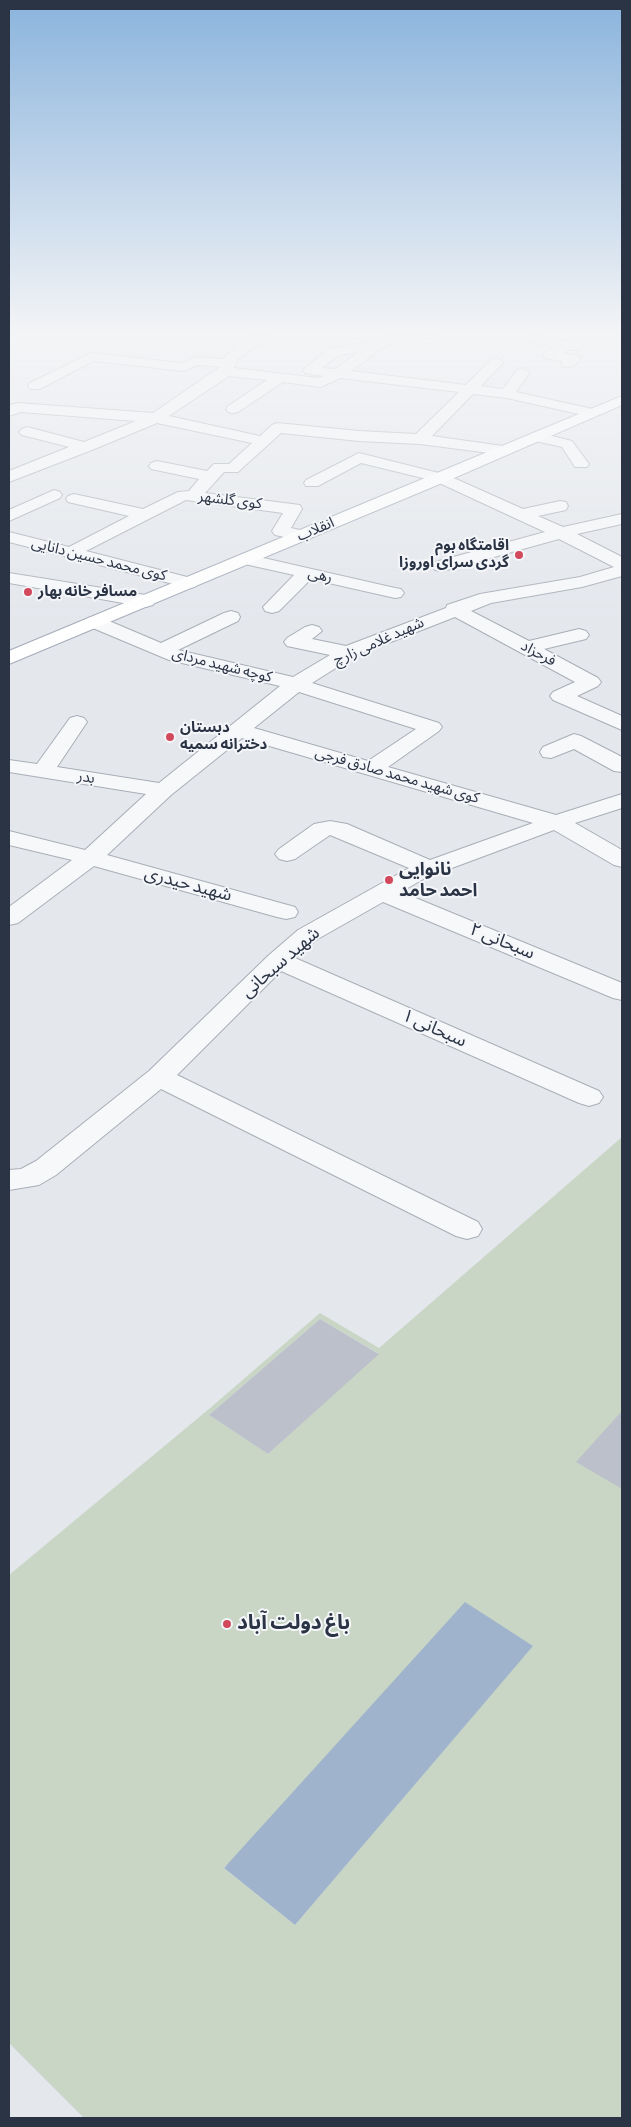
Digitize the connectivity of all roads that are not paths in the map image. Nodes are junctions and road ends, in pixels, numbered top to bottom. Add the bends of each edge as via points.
1 (129, 429) edge
2 (208, 429) edge
3 (276, 429) edge
4 (290, 429) edge
5 (429, 429) edge
6 (554, 429) edge
7 (27, 432) dead end
8 (536, 437) junction
9 (420, 439) junction
10 (263, 441) junction
11 (87, 447) junction
12 (505, 450) junction
13 (9, 462) edge
14 (581, 464) dead end
15 (157, 466) dead end
16 (33, 469) junction
17 (9, 477) edge
18 (211, 477) junction
19 (441, 478) junction
20 (312, 483) dead end
21 (54, 495) dead end
22 (193, 496) junction
23 (74, 499) dead end
24 (560, 506) dead end
25 (145, 515) junction
26 (521, 515) junction
27 (9, 516) edge
28 (622, 519) edge
29 (561, 533) junction
30 (303, 536) junction
31 (9, 537) edge
32 (72, 552) junction
33 (246, 559) junction
34 (104, 561) junction
35 (622, 564) edge
36 (442, 566) dead end
37 (622, 570) edge
38 (218, 571) junction
39 (9, 578) edge
40 (300, 579) junction
41 (189, 583) junction
42 (52, 586) junction
43 (331, 593) dead end
44 (395, 593) dead end
45 (146, 601) junction
46 (272, 607) dead end
47 (454, 609) junction
48 (231, 617) dead end
49 (95, 622) junction
50 (312, 631) dead end
51 (579, 635) dead end
52 (526, 648) junction
53 (162, 650) junction
54 (348, 652) junction
55 (9, 658) edge
56 (296, 684) junction
57 (77, 722) dead end
58 (622, 724) edge
59 (238, 730) junction
60 (551, 752) dead end
61 (9, 766) edge
62 (622, 766) edge
63 (372, 768) junction
64 (43, 771) junction
65 (163, 790) junction
66 (622, 802) edge
67 (556, 822) junction
68 (9, 838) edge
69 (287, 854) dead end
70 (90, 858) junction
71 (622, 860) edge
72 (429, 868) junction
73 (382, 893) junction
74 (286, 912) dead end
75 (9, 918) edge
76 (278, 960) junction
77 (622, 992) edge
78 (159, 1077) junction
79 (589, 1097) dead end
80 (9, 1180) edge
81 (468, 1229) dead end

1 - 11 street
2 - 10 street
3 - 10 street
4 - 9 street
5 - 9 street
6 - 8 main road, انقلاب
7 - 11 street
8 - 12 main road, انقلاب
8 - 14 street via 567,444
9 - 12 street
10 - 18 street via 232,469 220,467
11 - 16 street
12 - 19 main road, انقلاب
13 - 16 street
15 - 18 street
16 - 17 street
18 - 22 street
19 - 20 street via 359,458
19 - 26 street
19 - 30 main road, انقلاب
21 - 27 street
22 - 25 street, کوی گلشهر via 184,495
22 - 30 street, کوی گلشهر via 294,509 281,531
23 - 25 street
24 - 26 street
25 - 32 street, کوی گلشهر
26 - 29 street
28 - 29 street
29 - 35 street
29 - 36 street
30 - 33 main road, انقلاب
31 - 32 street, کوی محمد حسین دانایی
32 - 34 street, کوی محمد حسین دانایی
33 - 38 main road, انقلاب
33 - 40 street, رهی
34 - 41 street, کوی محمد حسین دانایی
34 - 42 street
37 - 47 street, شهید غلامی زارچ via 582,582 487,598
38 - 40 street
38 - 41 main road, انقلاب
39 - 42 street
40 - 43 street
40 - 44 street, رهی
40 - 46 street
41 - 45 main road, انقلاب
42 - 45 street
45 - 49 main road, انقلاب
47 - 52 street, فرحزاد
47 - 54 street, شهید غلامی زارچ
48 - 53 street
49 - 53 street, کوچه شهید مردای
49 - 55 main road, انقلاب
50 - 54 street via 294,642
51 - 52 street
52 - 58 street, فرحزاد via 591,682 560,696
53 - 56 street, کوچه شهید مردای
54 - 56 street, شهید غلامی زارچ
56 - 59 street, شهید غلامی زارچ
56 - 63 street, کوچه شهید مردای via 432,727
57 - 64 street
59 - 63 street, کوی شهید محمد صادق فرجی
59 - 65 street, شهید غلامی زارچ
60 - 62 street via 574,740
61 - 64 street, بدر
63 - 67 street, کوی شهید محمد صادق فرجی
64 - 65 street, بدر
65 - 70 street, شهید غلامی زارچ
66 - 67 street, شهید سبحانی
67 - 71 street, کوی شهید محمد صادق فرجی
67 - 72 street, شهید سبحانی
68 - 70 street, شهید حیدری
69 - 72 street via 322,829 330,828
70 - 74 street, شهید حیدری
70 - 75 street, شهید غلامی زارچ
72 - 73 street, شهید سبحانی
73 - 76 street, شهید سبحانی via 307,935
73 - 77 street, سبحانی ۲
76 - 78 street, شهید سبحانی
76 - 79 street, سبحانی ۱
78 - 80 street, شهید سبحانی via 46,1168 28,1178
78 - 81 street

